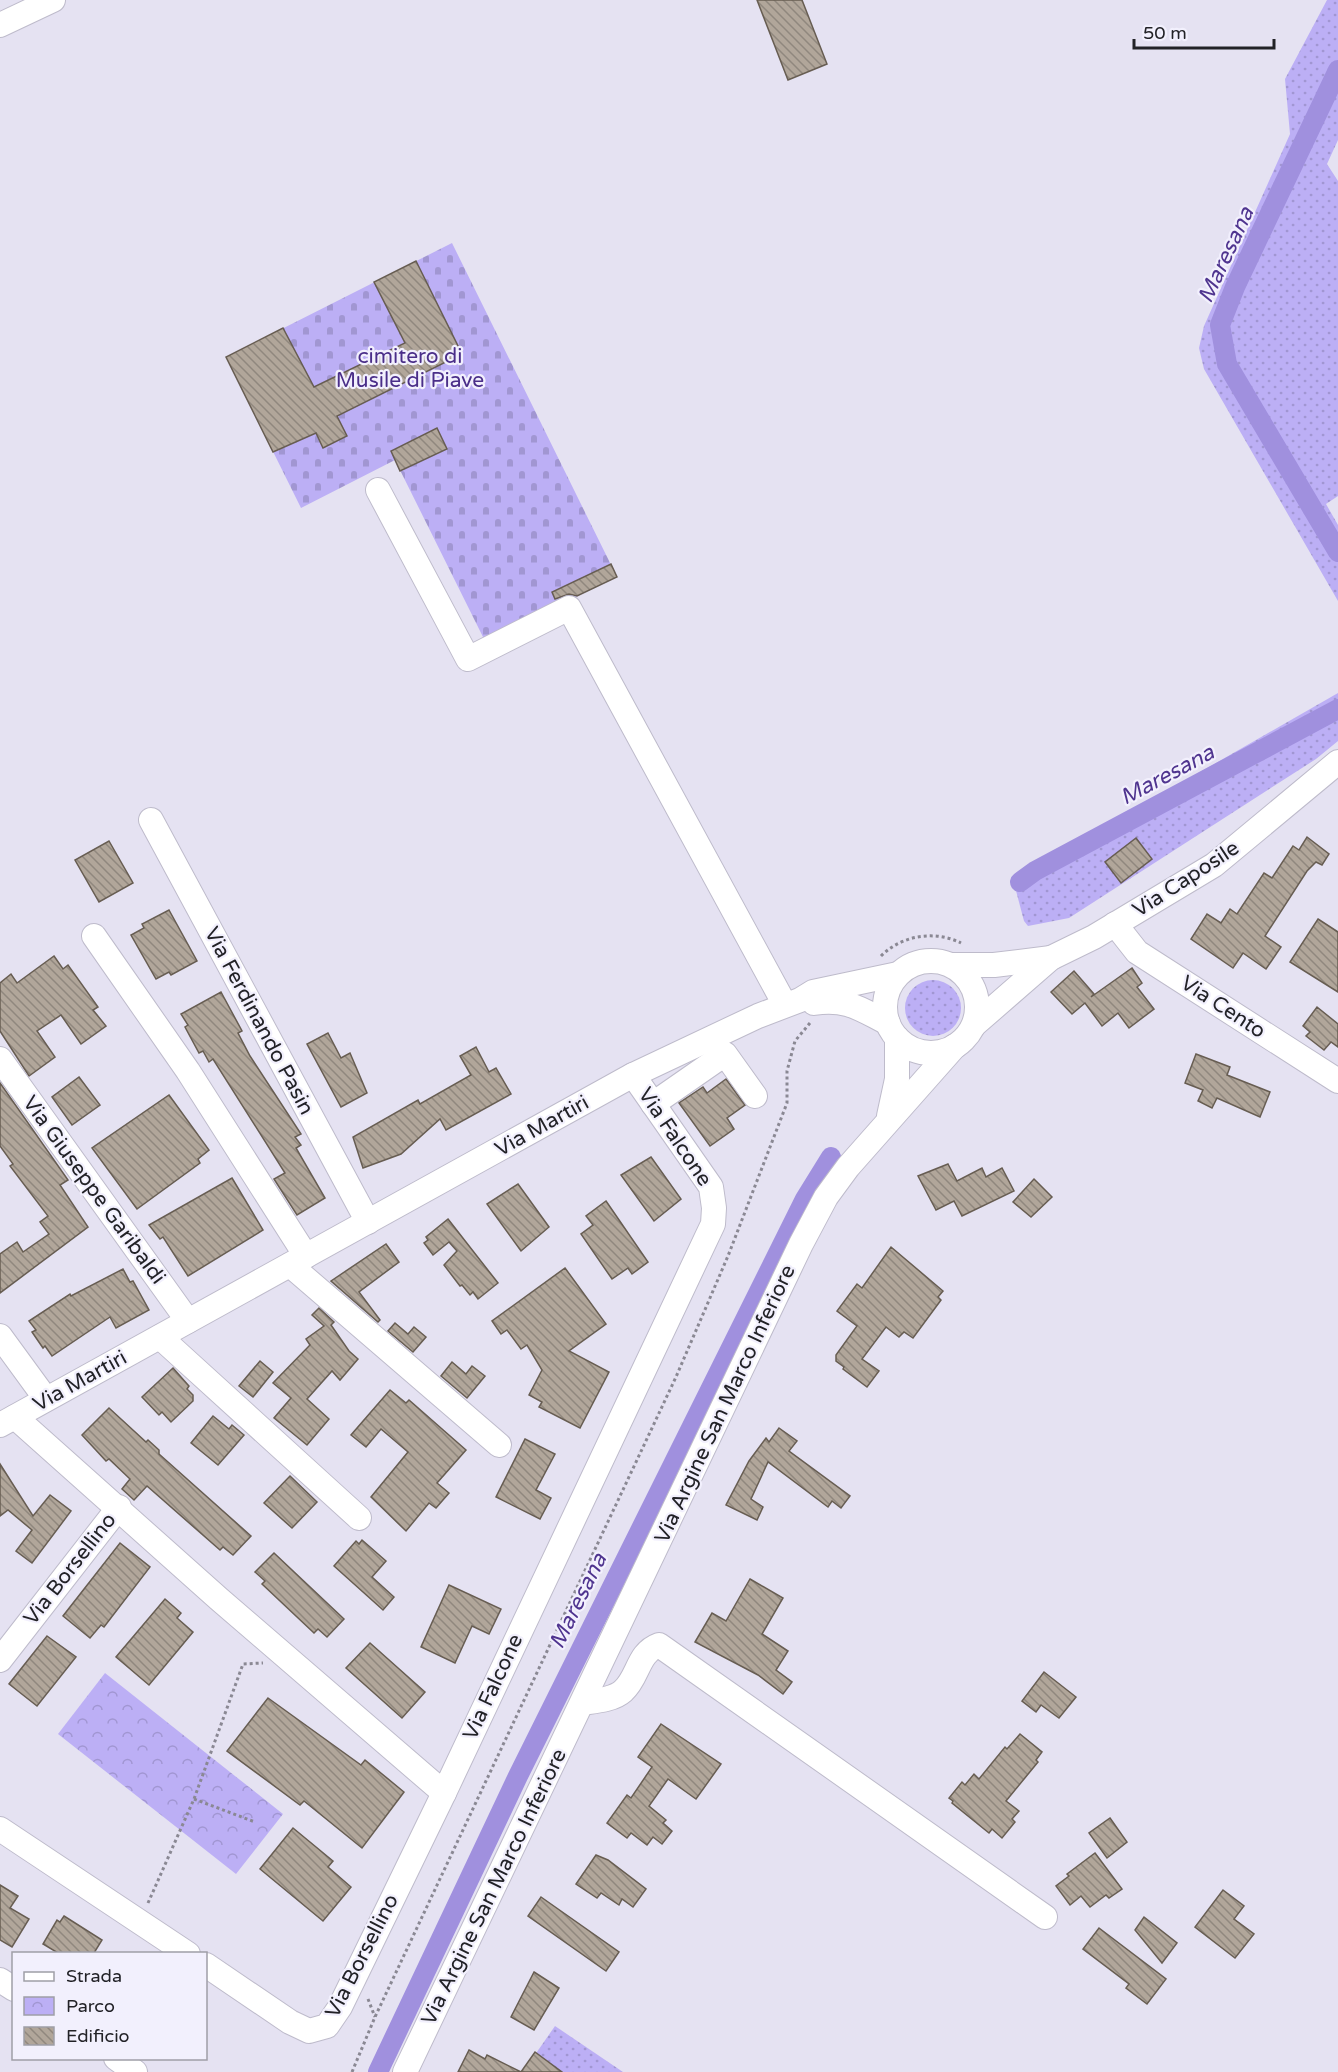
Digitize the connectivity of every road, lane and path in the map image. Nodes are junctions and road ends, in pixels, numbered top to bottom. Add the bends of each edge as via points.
1 (53, 0) edge
2 (0, 25) edge
3 (378, 490) dead end
4 (1338, 762) edge
5 (151, 820) dead end
6 (1115, 924) junction
7 (94, 936) dead end
8 (1051, 958) junction
9 (952, 965) junction
10 (898, 974) junction
11 (802, 1002) junction
12 (974, 1025) junction
13 (893, 1031) junction
14 (955, 1047) junction
15 (0, 1059) edge
16 (633, 1075) junction
17 (1338, 1081) edge
18 (755, 1096) dead end
19 (653, 1104) junction
20 (889, 1119) junction
21 (368, 1222) junction
22 (298, 1261) junction
23 (188, 1322) junction
24 (0, 1336) edge
25 (160, 1337) junction
26 (46, 1400) junction
27 (7, 1421) edge
28 (499, 1445) dead end
29 (119, 1507) junction
30 (359, 1518) dead end
31 (276, 1648) junction
32 (0, 1660) edge
33 (582, 1702) junction
34 (444, 1792) junction
35 (194, 1799) junction
36 (255, 1822) dead end
37 (0, 1829) edge
38 (1045, 1917) dead end
39 (140, 1921) junction
40 (186, 1952) edge
41 (207, 1966) edge
42 (119, 2060) edge
43 (135, 2072) edge
44 (352, 2072) edge
45 (405, 2072) edge

1 - 2 street
3 - 11 street via 468,659 569,608
4 - 6 street, Via Caposile via 1214,865
5 - 21 street, Via Ferdinando Pasin
6 - 8 street, Via Caposile
6 - 17 street, Via Cento via 1137,952
7 - 22 street via 188,1071
8 - 9 street, Via Caposile
8 - 12 street, Via Caposile
9 - 10 street via 938,960 921,961
9 - 12 street via 967,976 975,991 978,1008
10 - 11 street, Via Martiri via 813,992
10 - 13 street, Via Argine San Marco Inferiore via 885,1000
11 - 13 street, Via Martiri via 831,1000 855,1005
11 - 16 street, Via Martiri
11 - 44 path via 823,1013 795,1041 786,1071 787,1103 728,1256 676,1377
12 - 14 street, Via Argine San Marco Inferiore
13 - 14 street via 909,1047 923,1053
13 - 20 street, Via Argine San Marco Inferiore via 897,1078
14 - 20 street, Via Argine San Marco Inferiore
15 - 23 street, Via Giuseppe Garibaldi
16 - 19 street, Via Falcone
16 - 21 street, Via Martiri
18 - 19 street via 725,1054
19 - 34 street, Via Falcone via 711,1187 713,1224
20 - 33 street, Via Argine San Marco Inferiore via 826,1197 801,1244
21 - 22 street, Via Martiri
22 - 23 street, Via Martiri
22 - 28 street
23 - 25 street, Via Martiri
24 - 26 street
25 - 26 street, Via Martiri
25 - 30 street
26 - 27 street, Via Martiri
27 - 29 street
29 - 31 street
29 - 32 street, Via Borsellino
31 - 34 street
31 - 35 path via 261,1665 243,1664
33 - 38 street via 623,1691 648,1649 659,1645
33 - 45 street, Via Argine San Marco Inferiore
34 - 41 street, Via Borsellino via 340,2007 327,2026 309,2031
35 - 36 path
35 - 39 path
37 - 39 street
39 - 40 street
42 - 43 street

